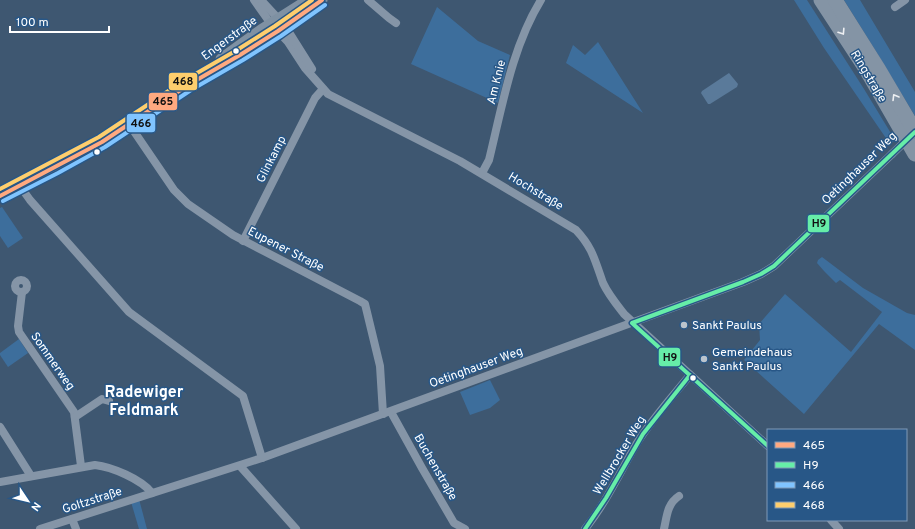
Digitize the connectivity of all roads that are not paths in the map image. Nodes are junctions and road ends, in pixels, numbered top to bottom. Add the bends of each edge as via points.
1 (254, 0) edge
2 (260, 0) edge
3 (308, 0) edge
4 (322, 0) edge
5 (368, 0) edge
6 (541, 0) edge
7 (821, 0) edge
8 (835, 0) edge
9 (905, 0) edge
10 (895, 7) dead end
11 (396, 23) dead end
12 (278, 25) junction
13 (323, 90) junction
14 (129, 124) junction
15 (915, 131) edge
16 (915, 154) edge
17 (482, 173) junction
18 (20, 186) junction
19 (0, 196) edge
20 (243, 241) junction
21 (22, 292) dead end
22 (632, 323) junction
23 (690, 375) junction
24 (109, 401) dead end
25 (391, 412) junction
26 (383, 414) junction
27 (75, 417) junction
28 (0, 428) edge
29 (767, 445) edge
30 (262, 458) junction
31 (81, 466) junction
32 (240, 466) junction
33 (31, 476) junction
34 (0, 482) edge
35 (152, 493) junction
36 (679, 496) dead end
37 (72, 519) junction
38 (832, 521) edge
39 (40, 529) edge
40 (76, 529) edge
41 (296, 529) edge
42 (465, 529) edge
43 (585, 529) edge
44 (664, 529) edge
45 (839, 529) edge

1 - 12 street, Hochstraße
2 - 12 street, Hochstraße
3 - 12 main road, Engerstraße
4 - 12 main road, Engerstraße
5 - 11 street
6 - 17 street, Am Knie via 521,39 489,160
7 -> 16 highway, Ringstraße via 866,69
15 -> 8 highway, Ringstraße
9 - 10 street
12 - 13 street, Hochstraße
12 - 14 main road, Engerstraße via 236,48 188,85
13 - 17 street, Hochstraße via 334,98
13 - 20 street, Glinkamp via 315,98
14 - 18 main road, Engerstraße via 76,158
14 - 20 street, Eupener Straße via 174,190 188,204
15 - 22 street, Oetinghauser Weg, bridge via 774,266 743,282
17 - 22 street, Hochstraße via 576,230 592,251 604,284 614,301
18 - 19 main road, Engerstraße
18 - 30 street via 123,306 243,396
20 - 26 street, Eupener Straße via 365,304 380,366
21 - 27 street, Sommerweg via 19,332
22 - 23 street, Hochstraße
22 - 25 street, Oetinghauser Weg
23 - 29 street, Hochstraße
23 - 43 street, Wellbrocker Weg via 638,442
24 - 27 street via 102,399
25 - 26 street, Oetinghauser Weg
25 - 42 street, Buchenstraße via 454,523
26 - 30 street, Oetinghauser Weg
27 - 31 street, Sommerweg
28 - 33 street
30 - 32 street, Oetinghauser Weg
31 - 33 street
31 - 35 street via 107,467 145,485
32 - 35 street, Oetinghauser Weg
32 - 41 street
33 - 34 street
35 - 37 street, Goltzstraße
36 - 44 street via 673,500
37 - 39 street, Goltzstraße
37 - 40 street
38 - 45 street

